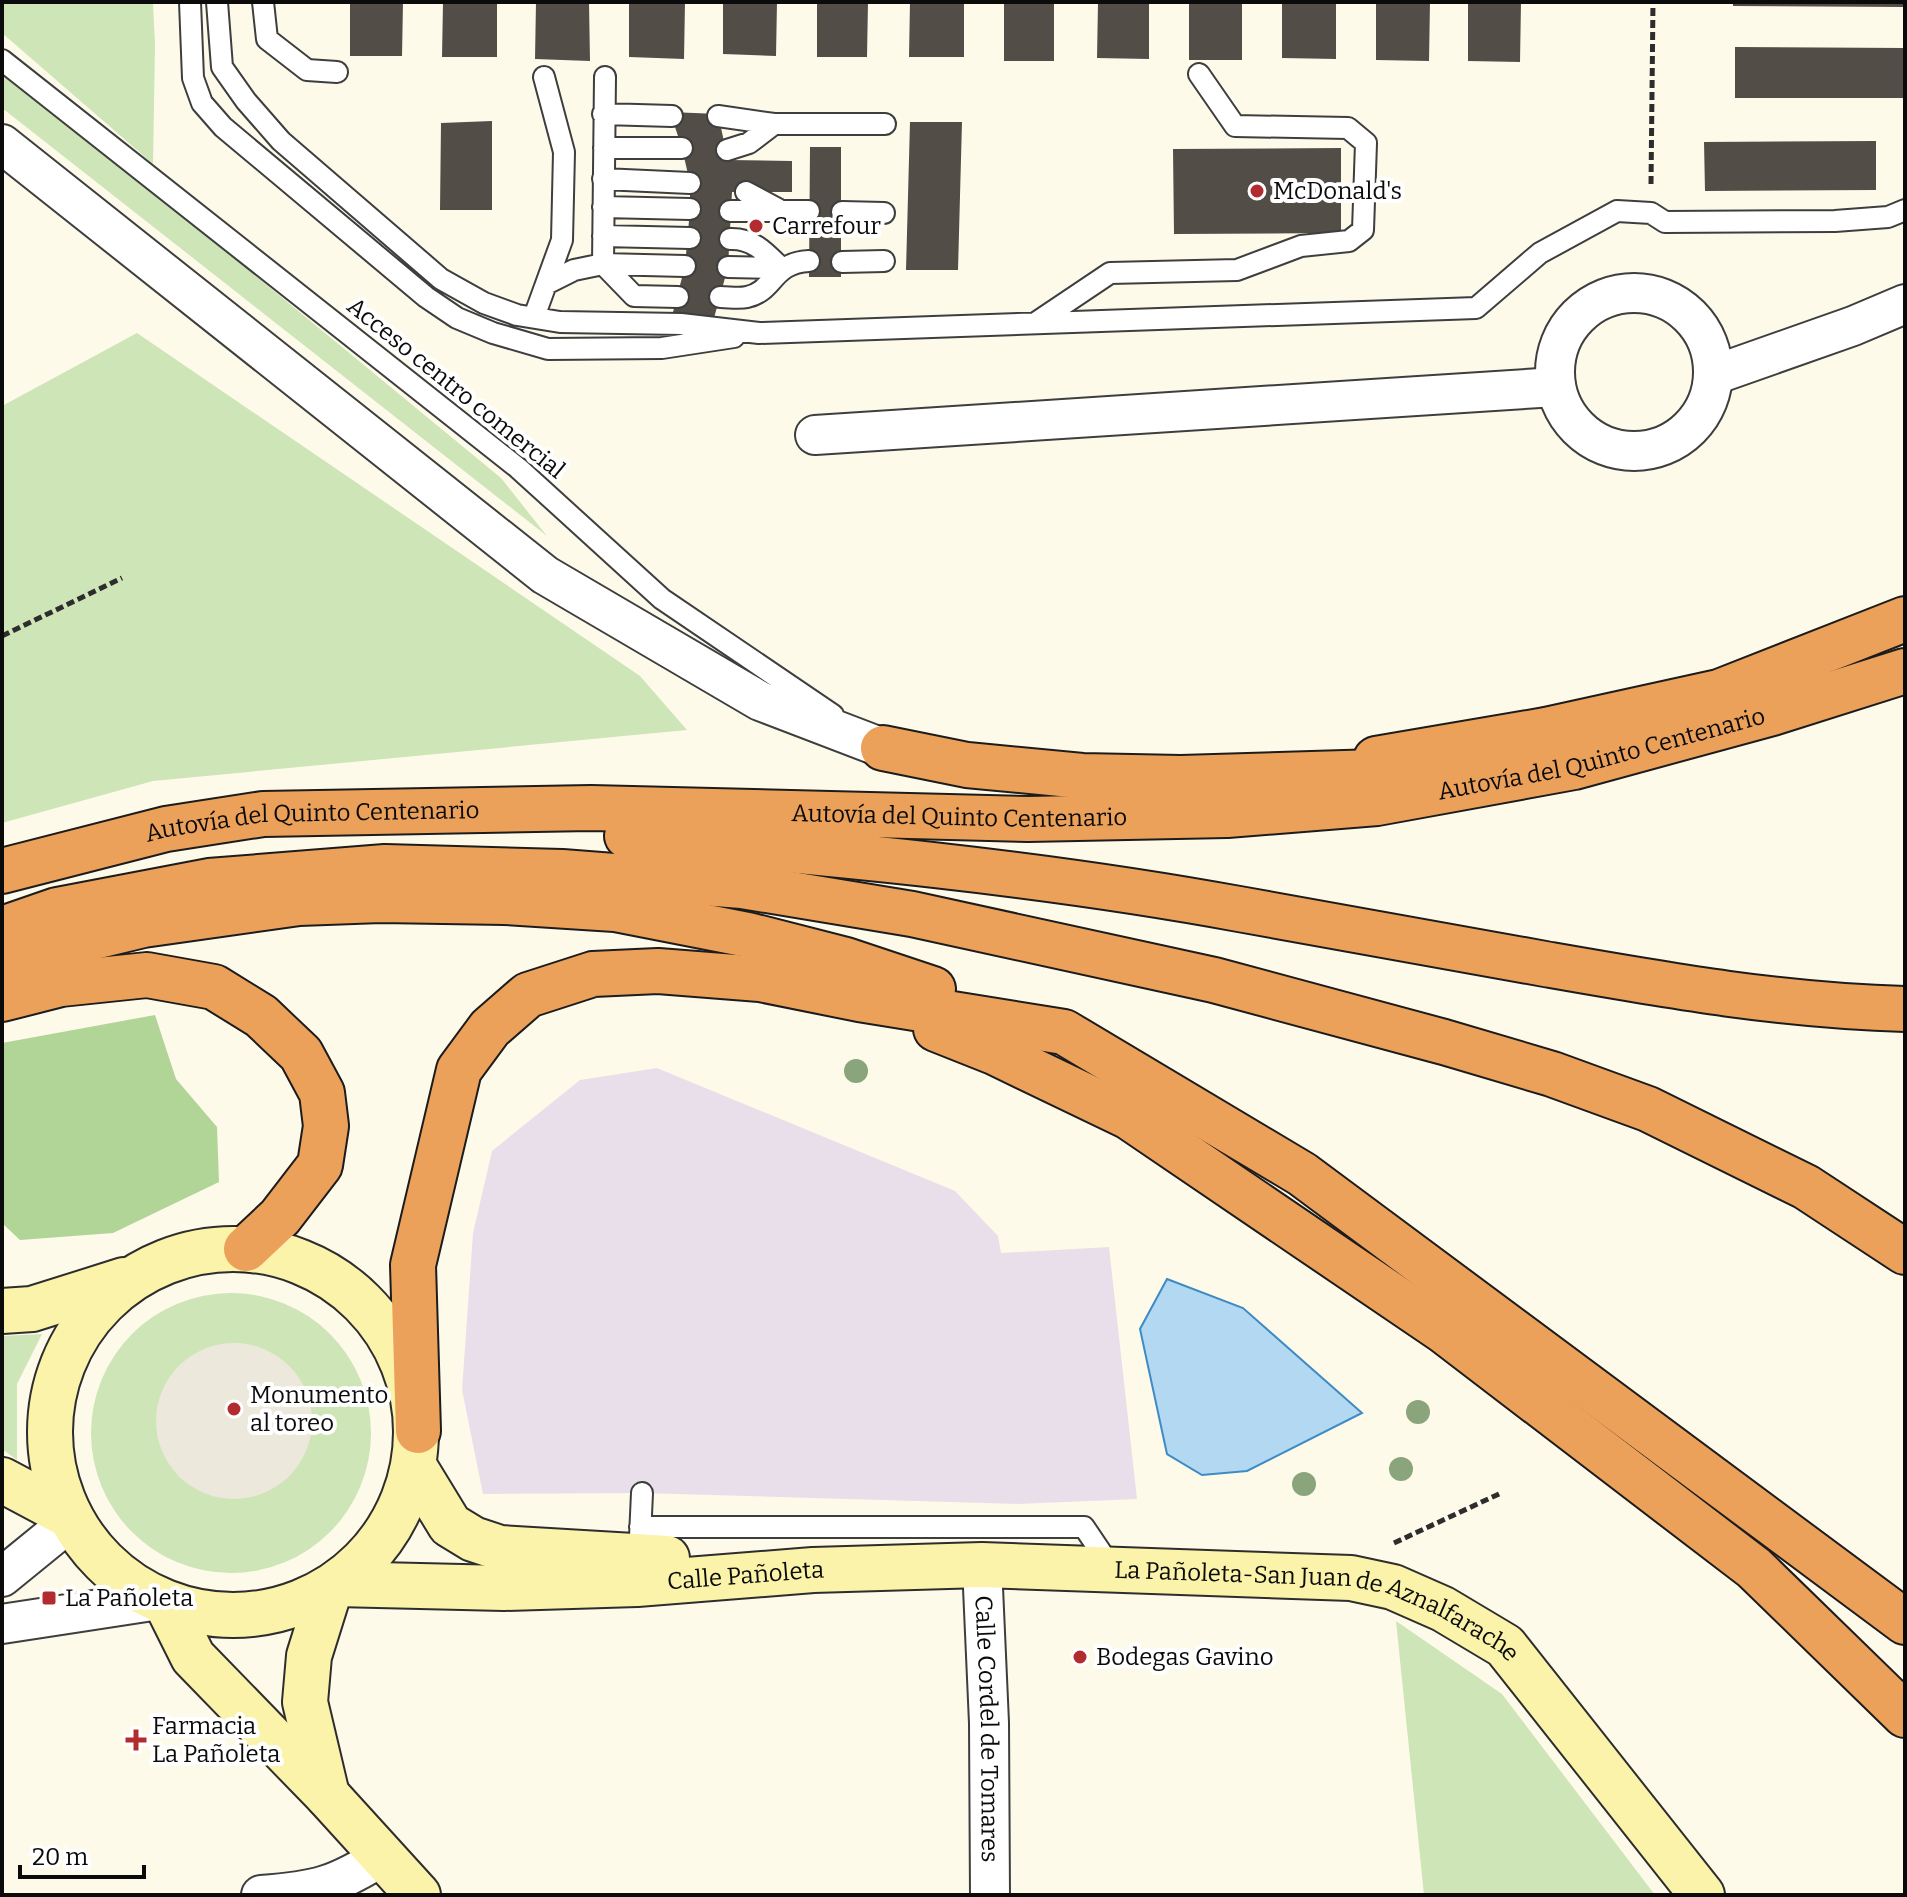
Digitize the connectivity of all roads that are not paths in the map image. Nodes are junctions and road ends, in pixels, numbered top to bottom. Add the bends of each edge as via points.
1 (190, 2) edge
2 (217, 2) edge
3 (263, 2) edge
4 (2, 60) edge
5 (337, 72) dead end
6 (1199, 74) dead end
7 (544, 77) dead end
8 (605, 77) dead end
9 (603, 114) junction
10 (672, 116) dead end
11 (718, 116) dead end
12 (774, 124) junction
13 (885, 124) dead end
14 (2, 144) edge
15 (604, 148) junction
16 (682, 148) dead end
17 (727, 150) dead end
18 (603, 179) junction
19 (690, 183) dead end
20 (746, 192) dead end
21 (603, 207) junction
22 (690, 209) dead end
23 (1905, 210) edge
24 (730, 211) dead end
25 (783, 211) junction
26 (809, 211) dead end
27 (842, 212) dead end
28 (884, 213) dead end
29 (603, 236) junction
30 (690, 238) dead end
31 (730, 239) dead end
32 (809, 261) dead end
33 (884, 261) dead end
34 (842, 262) dead end
35 (603, 264) junction
36 (685, 266) dead end
37 (728, 267) dead end
38 (781, 268) junction
39 (546, 284) junction
40 (678, 297) dead end
41 (720, 297) dead end
42 (1905, 304) edge
43 (534, 317) junction
44 (1037, 322) junction
45 (759, 333) junction
46 (1714, 375) junction
47 (1556, 387) junction
48 (815, 435) dead end
49 (1905, 619) edge
50 (1905, 671) edge
51 (1905, 699) edge
52 (1772, 713) junction
53 (883, 748) junction
54 (1181, 778) junction
55 (1377, 803) junction
56 (263, 814) junction
57 (2, 871) edge
58 (2, 929) edge
59 (2, 962) edge
60 (2, 999) edge
61 (859, 999) junction
62 (1905, 1009) edge
63 (1064, 1032) junction
64 (246, 1249) junction
65 (1905, 1252) edge
66 (134, 1277) junction
67 (2, 1311) edge
68 (416, 1448) junction
69 (2, 1480) edge
70 (642, 1493) dead end
71 (70, 1517) junction
72 (639, 1556) junction
73 (982, 1565) junction
74 (813, 1570) joint
75 (1112, 1570) junction
76 (2, 1577) edge
77 (333, 1586) junction
78 (163, 1602) junction
79 (1905, 1622) edge
80 (2, 1624) edge
81 (1905, 1715) edge
82 (327, 1795) junction
83 (383, 1856) junction
84 (261, 1895) edge
85 (418, 1895) edge
86 (990, 1895) edge
87 (1702, 1895) edge

1 - 45 lane via 193,78 202,103 223,127 457,318 548,349 662,348
2 - 43 lane via 222,67 281,141 441,279 484,303
3 - 5 lane via 267,39 307,70
4 - 53 lane, Acceso centro comercial via 518,468 662,599
6 - 44 lane via 1235,126 1348,128 1366,143 1363,230 1349,241 1301,246 1237,270 1110,273
7 - 39 lane via 564,152 562,240
8 - 9 lane
9 - 10 lane
9 - 15 lane
11 - 12 lane
12 - 13 lane
12 - 17 lane via 749,143
14 - 53 street via 545,575 760,701
15 - 16 lane
15 - 18 lane
18 - 19 lane
18 - 21 lane
20 - 25 lane
21 - 22 lane
21 - 29 lane
23 - 44 lane via 1888,217 1747,222 1665,222 1651,213 1617,211 1540,253 1476,308
24 - 25 lane
25 - 26 lane
27 - 28 lane
29 - 30 lane
29 - 35 lane
31 - 38 lane via 744,239
32 - 38 lane
33 - 34 lane
35 - 36 lane
35 - 39 lane
35 - 40 lane via 634,296
37 - 38 lane
38 - 41 lane via 749,297
39 - 43 lane
42 - 46 street
43 - 45 lane
44 - 45 lane
46 - 47 street via 1709,400 1676,440 1627,451 1580,431 1564,411
46 - 47 street via 1702,330 1687,312 1667,299 1621,293 1596,302 1562,337 1554,362
47 - 48 street
49 - 54 highway via 1719,692 1546,730 1400,757
50 - 52 highway, Autovía del Quinto Centenario
51 - 55 highway via 1589,785
52 - 54 highway via 1481,765 1386,774
52 - 55 highway, Autovía del Quinto Centenario via 1574,767
53 - 54 highway via 967,765 1082,776
55 - 56 highway, Autovía del Quinto Centenario via 1227,815 1028,819 591,808
56 - 57 highway, Autovía del Quinto Centenario via 166,829
56 - 62 highway via 326,830 576,832 1005,875 1237,908 1666,986
58 - 65 highway via 57,910 209,881 385,867 562,872 742,886 912,914 1214,980 1552,1074 1648,1109 1806,1187
59 - 63 highway via 143,925 299,903 505,902 615,909 846,960
60 - 64 highway via 61,984 160,977 214,987 261,1016 301,1054 322,1093 326,1126 320,1165 280,1217
61 - 63 highway
61 - 68 highway via 760,979 658,971 593,974 528,995 490,1028 459,1070 413,1265
61 - 81 highway via 994,1052 1129,1117 1444,1331 1754,1568
63 - 79 highway via 1302,1174
64 - 66 main road via 187,1254
64 - 68 main road via 299,1261 347,1288 385,1327 409,1377
66 - 67 main road via 32,1309
66 - 71 main road via 94,1311 66,1355 51,1405 50,1457
68 - 72 main road, Calle Pañoleta via 450,1525 473,1539 500,1548
68 - 77 main road via 404,1501 387,1533
69 - 71 main road
70 - 72 lane
71 - 76 street
71 - 78 main road via 106,1565
72 - 74 main road, Calle Pañoleta
72 - 75 lane via 1084,1527
72 - 77 main road, Calle Pañoleta via 504,1588
73 - 74 main road, La Pañoleta-San Juan de Aznalfarache
73 - 75 main road, La Pañoleta-San Juan de Aznalfarache
73 - 86 street, Calle Cordel de Tomares
75 - 87 main road, La Pañoleta-San Juan de Aznalfarache via 1351,1578 1393,1587 1443,1609 1505,1646
77 - 78 main road via 290,1607 249,1615 207,1614
77 - 82 main road via 309,1656 305,1702
78 - 80 street
78 - 82 main road via 193,1657
82 - 83 main road
83 - 84 street via 321,1889
83 - 85 main road

